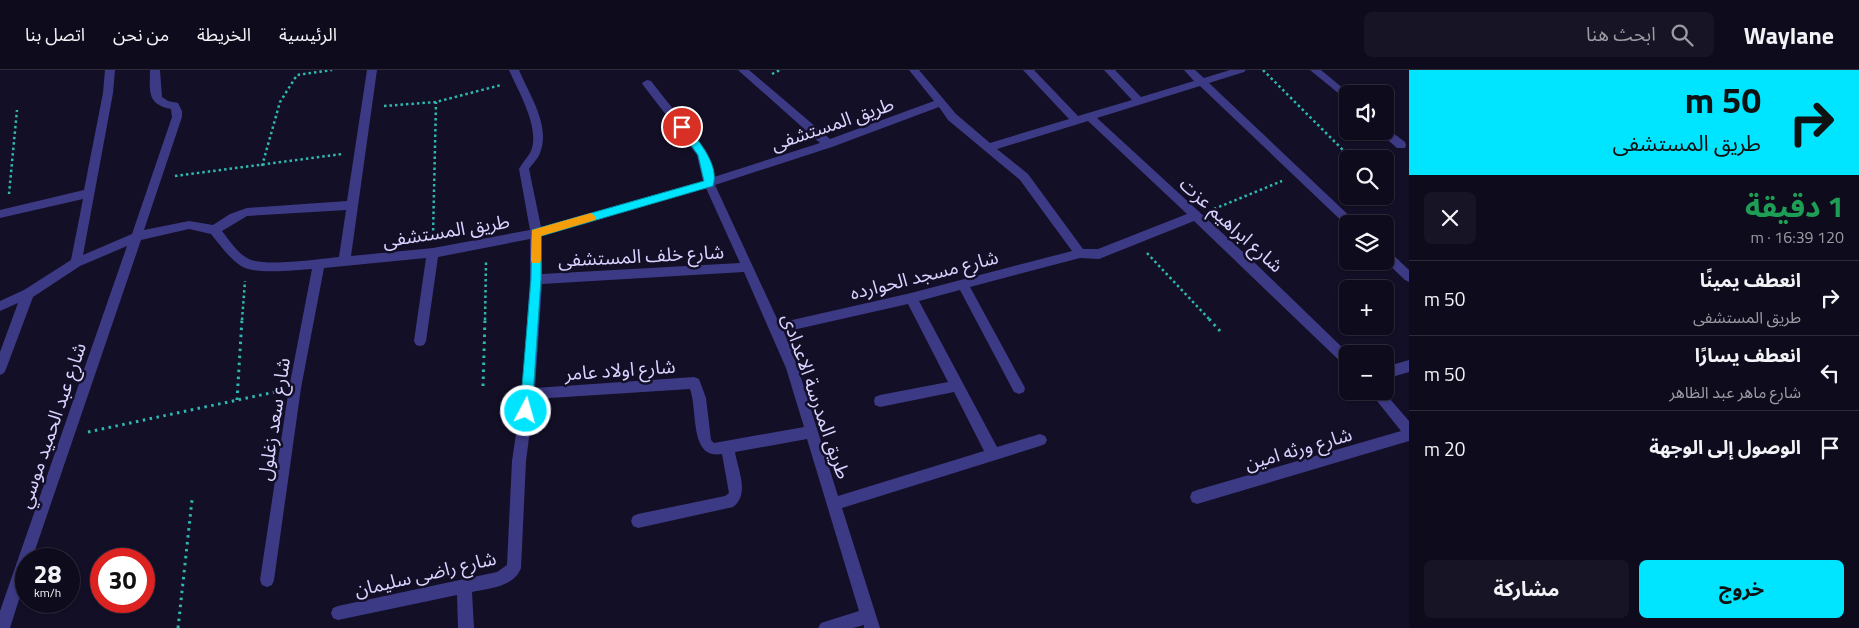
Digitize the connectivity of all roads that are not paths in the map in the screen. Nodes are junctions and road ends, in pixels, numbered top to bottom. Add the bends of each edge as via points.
1 (110, 70) edge
2 (155, 70) edge
3 (372, 70) edge
4 (743, 70) edge
5 (914, 70) edge
6 (1028, 70) edge
7 (1109, 70) edge
8 (1189, 70) edge
9 (1241, 70) edge
10 (1316, 70) edge
11 (516, 75) edge
12 (1201, 82) junction
13 (647, 83) dead end
14 (1339, 90) edge
15 (1139, 101) junction
16 (940, 103) junction
17 (1089, 116) junction
18 (1076, 120) junction
19 (1394, 139) edge
20 (828, 144) junction
21 (1401, 145) dead end
22 (990, 147) junction
23 (709, 183) junction
24 (89, 193) junction
25 (352, 205) junction
26 (4, 213) edge
27 (1342, 215) edge
28 (1194, 216) junction
29 (215, 230) junction
30 (536, 233) junction
31 (138, 236) junction
32 (433, 253) junction
33 (1080, 253) junction
34 (344, 261) junction
35 (76, 263) junction
36 (320, 263) junction
37 (1394, 263) edge
38 (748, 267) junction
39 (1409, 277) edge
40 (536, 279) junction
41 (963, 285) junction
42 (28, 294) junction
43 (911, 298) junction
44 (0, 306) edge
45 (776, 329) junction
46 (420, 341) dead end
47 (1339, 352) edge
48 (1409, 366) edge
49 (0, 369) edge
50 (1394, 370) edge
51 (957, 386) junction
52 (1019, 388) dead end
53 (528, 394) junction
54 (1383, 400) edge
55 (880, 401) dead end
56 (1409, 431) edge
57 (812, 432) junction
58 (1409, 435) edge
59 (1040, 440) dead end
60 (727, 447) junction
61 (993, 454) junction
62 (1197, 497) dead end
63 (834, 504) junction
64 (638, 521) dead end
65 (268, 580) dead end
66 (464, 586) junction
67 (338, 613) dead end
68 (871, 622) edge
69 (2, 628) edge
70 (466, 628) edge
71 (826, 628) edge

1 - 24 street
2 - 31 street, شارع عبد الحميد موسي via 158,102 174,106 178,111
3 - 25 street
4 - 20 street
5 - 16 street
6 - 18 street
7 - 15 street
8 - 12 street
9 - 12 street
10 - 14 street
11 - 30 street, شارع راضى سليمان via 532,110 538,139 535,153 527,160 524,169
12 - 15 street
12 - 27 street
13 - 23 street, طريق المدرسة الاعدادى via 702,154
15 - 17 street
16 - 20 street, طريق المستشفى
16 - 22 street via 960,124
17 - 18 street
17 - 28 street, شارع ابراهيم عزت
18 - 22 street
19 - 21 street
20 - 23 street, طريق المستشفى
22 - 33 street via 1024,177
23 - 30 street, طريق المستشفى
23 - 38 street, طريق المدرسة الاعدادى
24 - 26 street
24 - 35 street
25 - 29 street via 247,212 235,215
25 - 34 street
28 - 33 street, شارع مسجد الحوارده via 1099,254
28 - 47 street, شارع ابراهيم عزت
29 - 31 street via 188,225
29 - 36 street, طريق المستشفى via 246,264 279,267
30 - 32 street, طريق المستشفى
30 - 40 street, شارع راضى سليمان
31 - 35 street
31 - 69 street, شارع عبد الحميد موسي
32 - 34 street, طريق المستشفى
32 - 46 street
33 - 41 street, شارع مسجد الحوارده
34 - 36 street, طريق المستشفى
35 - 42 street
36 - 65 street, شارع سعد زغلول via 295,388
37 - 39 street
38 - 40 street, شارع خلف المستشفى
38 - 45 street, طريق المدرسة الاعدادى
40 - 53 street, شارع راضى سليمان
41 - 43 street, شارع مسجد الحوارده
41 - 52 street
42 - 44 street
42 - 49 street
43 - 45 street, شارع مسجد الحوارده
43 - 51 street
45 - 57 street, طريق المدرسة الاعدادى
48 - 50 street
51 - 55 street
51 - 61 street
53 - 60 street, شارع اولاد عامر via 694,383 700,398 705,442 714,449
53 - 66 street, شارع راضى سليمان via 519,461 514,568 507,575
54 - 56 street
57 - 60 street, شارع اولاد عامر
57 - 63 street, طريق المدرسة الاعدادى
58 - 62 street, شارع ورثه امين
59 - 61 street
60 - 64 street via 735,498
61 - 63 street
63 - 68 street, طريق المدرسة الاعدادى
66 - 67 street, شارع راضى سليمان
66 - 70 street
68 - 71 street

